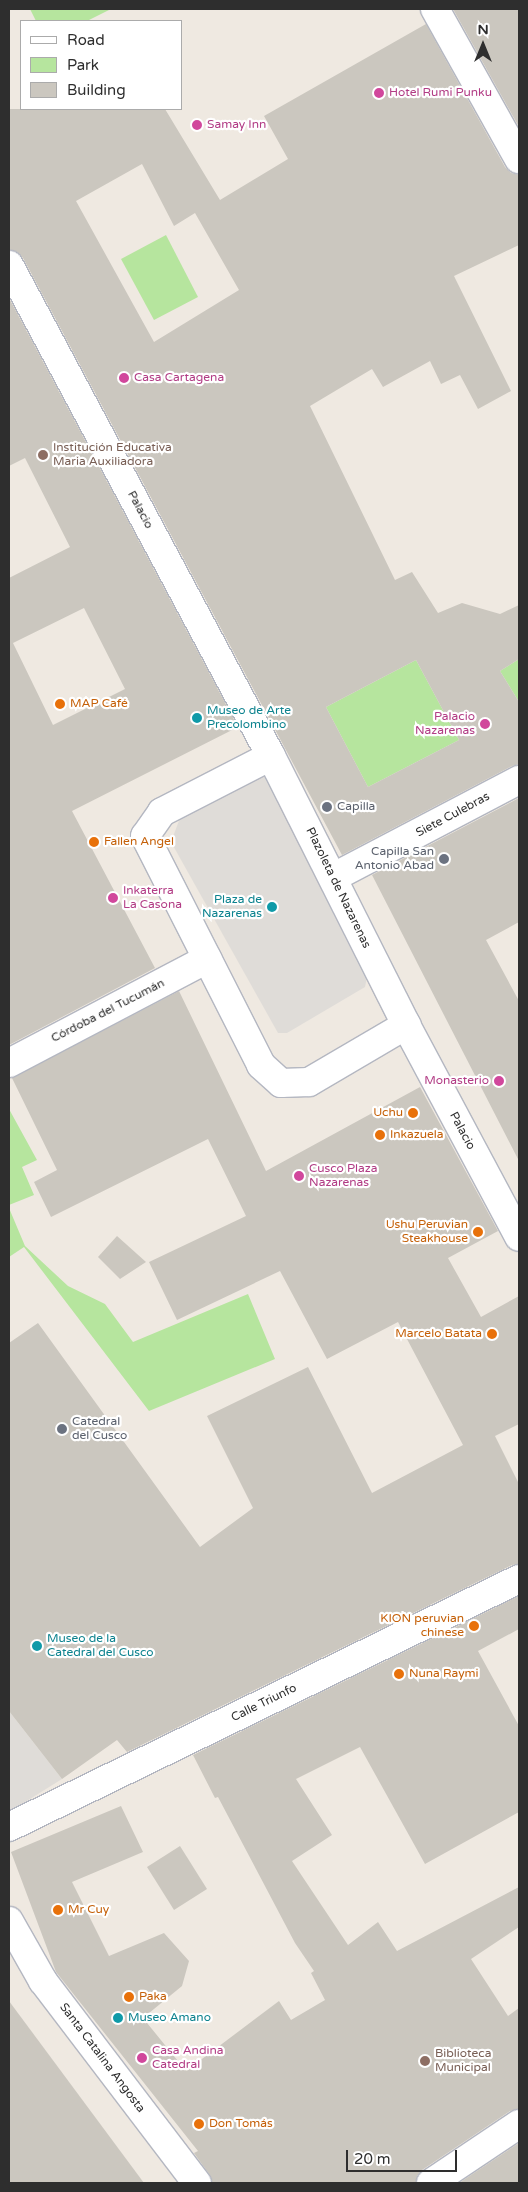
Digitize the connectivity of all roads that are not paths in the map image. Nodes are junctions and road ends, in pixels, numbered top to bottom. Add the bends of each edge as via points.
1 (435, 9) edge
2 (519, 160) edge
3 (9, 265) edge
4 (271, 756) junction
5 (519, 780) edge
6 (334, 878) junction
7 (207, 959) junction
8 (406, 1025) junction
9 (9, 1063) edge
10 (519, 1237) edge
11 (519, 1579) edge
12 (9, 1827) edge
13 (12, 1934) edge
14 (519, 2124) edge
15 (197, 2183) edge
16 (431, 2183) edge

1 - 2 street
3 - 4 street, Palacio
4 - 6 street, Plazoleta de Nazarenas
4 - 7 street via 162,812 145,836
5 - 6 street, Siete Culebras
6 - 8 street, Plazoleta de Nazarenas
7 - 8 street via 262,1065 281,1083 309,1082
7 - 9 street, Córdoba del Tucumán
8 - 10 street, Palacio
11 - 12 street, Calle Triunfo
13 - 15 street, Santa Catalina Angosta via 43,1981
14 - 16 street

